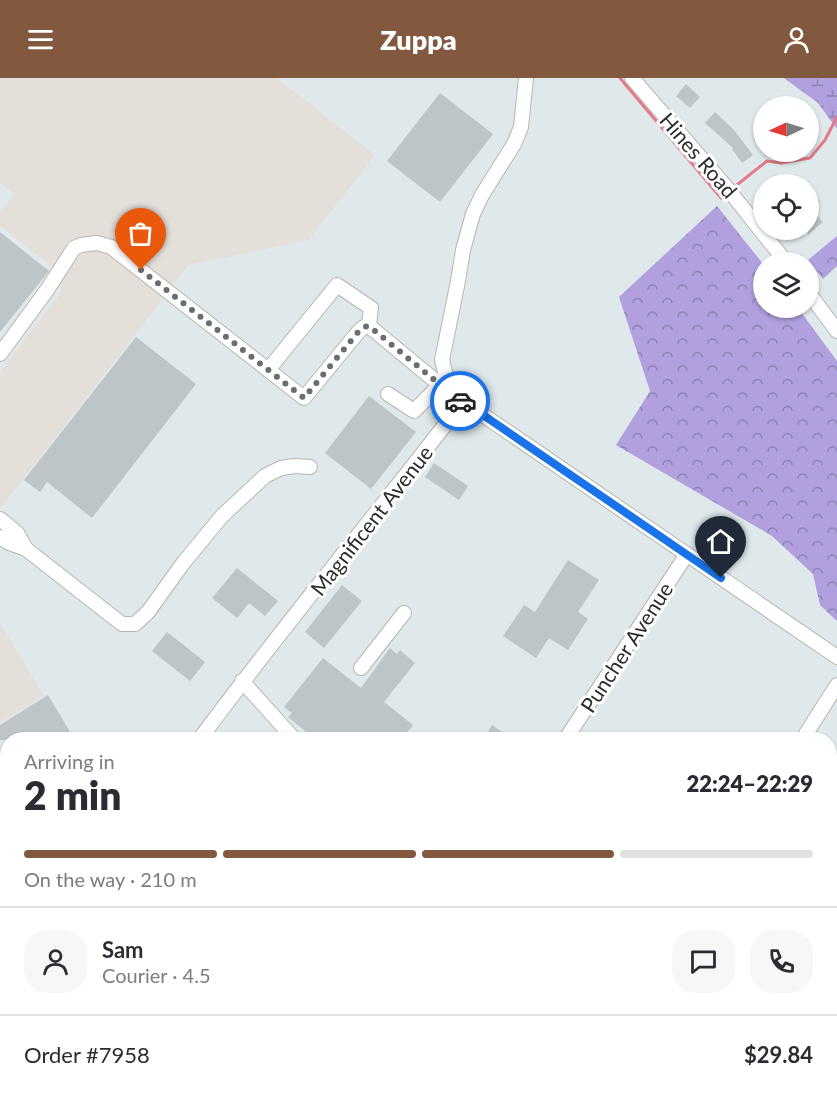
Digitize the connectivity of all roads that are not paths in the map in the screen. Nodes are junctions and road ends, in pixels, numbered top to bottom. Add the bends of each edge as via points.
1 (526, 78) edge
2 (632, 78) edge
3 (778, 252) edge
4 (819, 307) edge
5 (369, 326) junction
6 (837, 331) edge
7 (0, 354) edge
8 (268, 370) junction
9 (440, 385) junction
10 (388, 394) dead end
11 (462, 403) junction
12 (310, 467) dead end
13 (0, 519) edge
14 (0, 537) edge
15 (26, 549) junction
16 (687, 554) junction
17 (404, 613) dead end
18 (837, 657) edge
19 (361, 668) dead end
20 (242, 681) junction
21 (837, 685) edge
22 (205, 732) edge
23 (288, 732) edge
24 (570, 732) edge
25 (807, 732) edge

1 - 11 street via 521,127 477,205 463,250 442,360 447,380
2 - 3 street, Hines Road
4 - 6 street
5 - 8 street via 359,331 304,398
5 - 8 street via 371,308 337,285
5 - 9 street
7 - 8 street via 74,248 97,243 111,248
9 - 10 street via 414,411
9 - 11 street
11 - 16 street
11 - 20 street, Magnificent Avenue
12 - 15 street via 281,468 265,476 222,516 135,624 122,624 113,618
13 - 15 street via 17,533
14 - 15 street
16 - 18 street
16 - 24 street, Puncher Avenue
17 - 19 street
20 - 22 street, Magnificent Avenue
20 - 23 street
21 - 25 street

